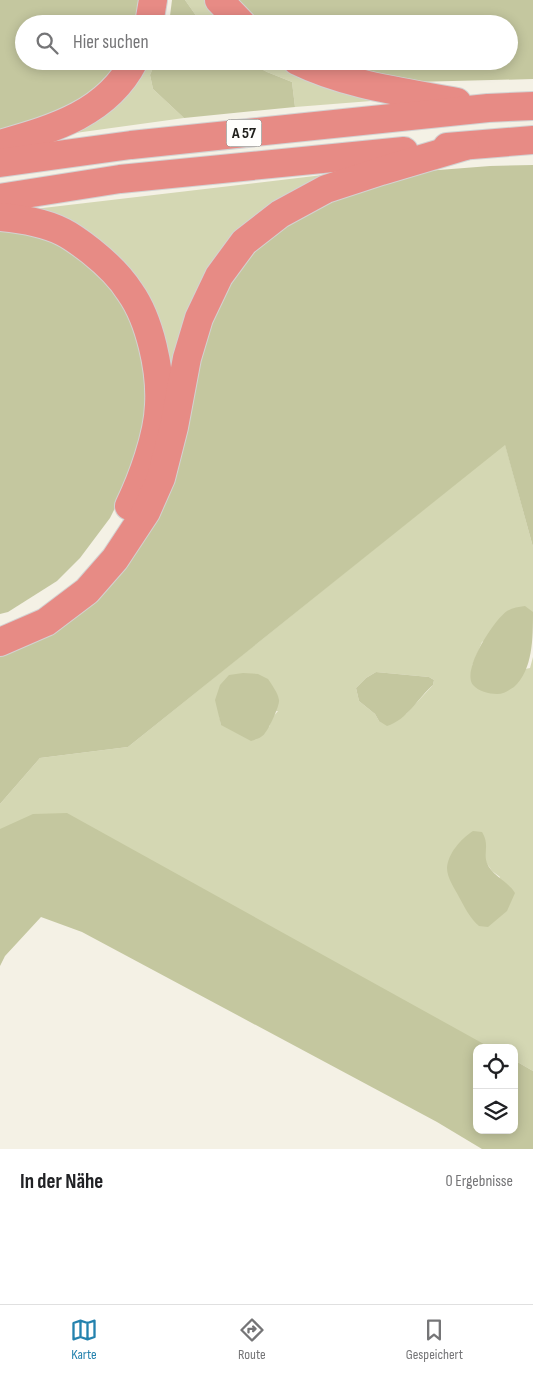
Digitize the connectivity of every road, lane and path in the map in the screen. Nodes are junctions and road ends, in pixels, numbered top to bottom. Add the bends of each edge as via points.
1 (153, 0) edge
2 (218, 0) edge
3 (150, 15) edge
4 (233, 15) edge
5 (130, 70) edge
6 (316, 70) edge
7 (533, 106) edge
8 (488, 108) junction
9 (533, 140) edge
10 (0, 144) edge
11 (465, 146) junction
12 (0, 163) edge
13 (0, 198) edge
14 (0, 217) edge
15 (0, 624) edge
16 (0, 642) edge

1 - 3 highway
2 - 4 highway
5 - 10 highway via 97,104 74,119
6 - 8 highway via 368,86
7 - 8 highway, A 57
8 - 12 highway, A 57 via 130,145
9 - 11 highway, A 57
11 - 13 highway, A 57 via 120,179
11 - 16 highway via 326,189 280,214 244,242 219,276 199,318 161,478 146,512 115,559 86,591 46,622
14 - 15 highway via 27,220 61,231 76,238 107,264 131,293 145,322 158,367 159,406 155,433 139,484 122,520 104,547 44,604

